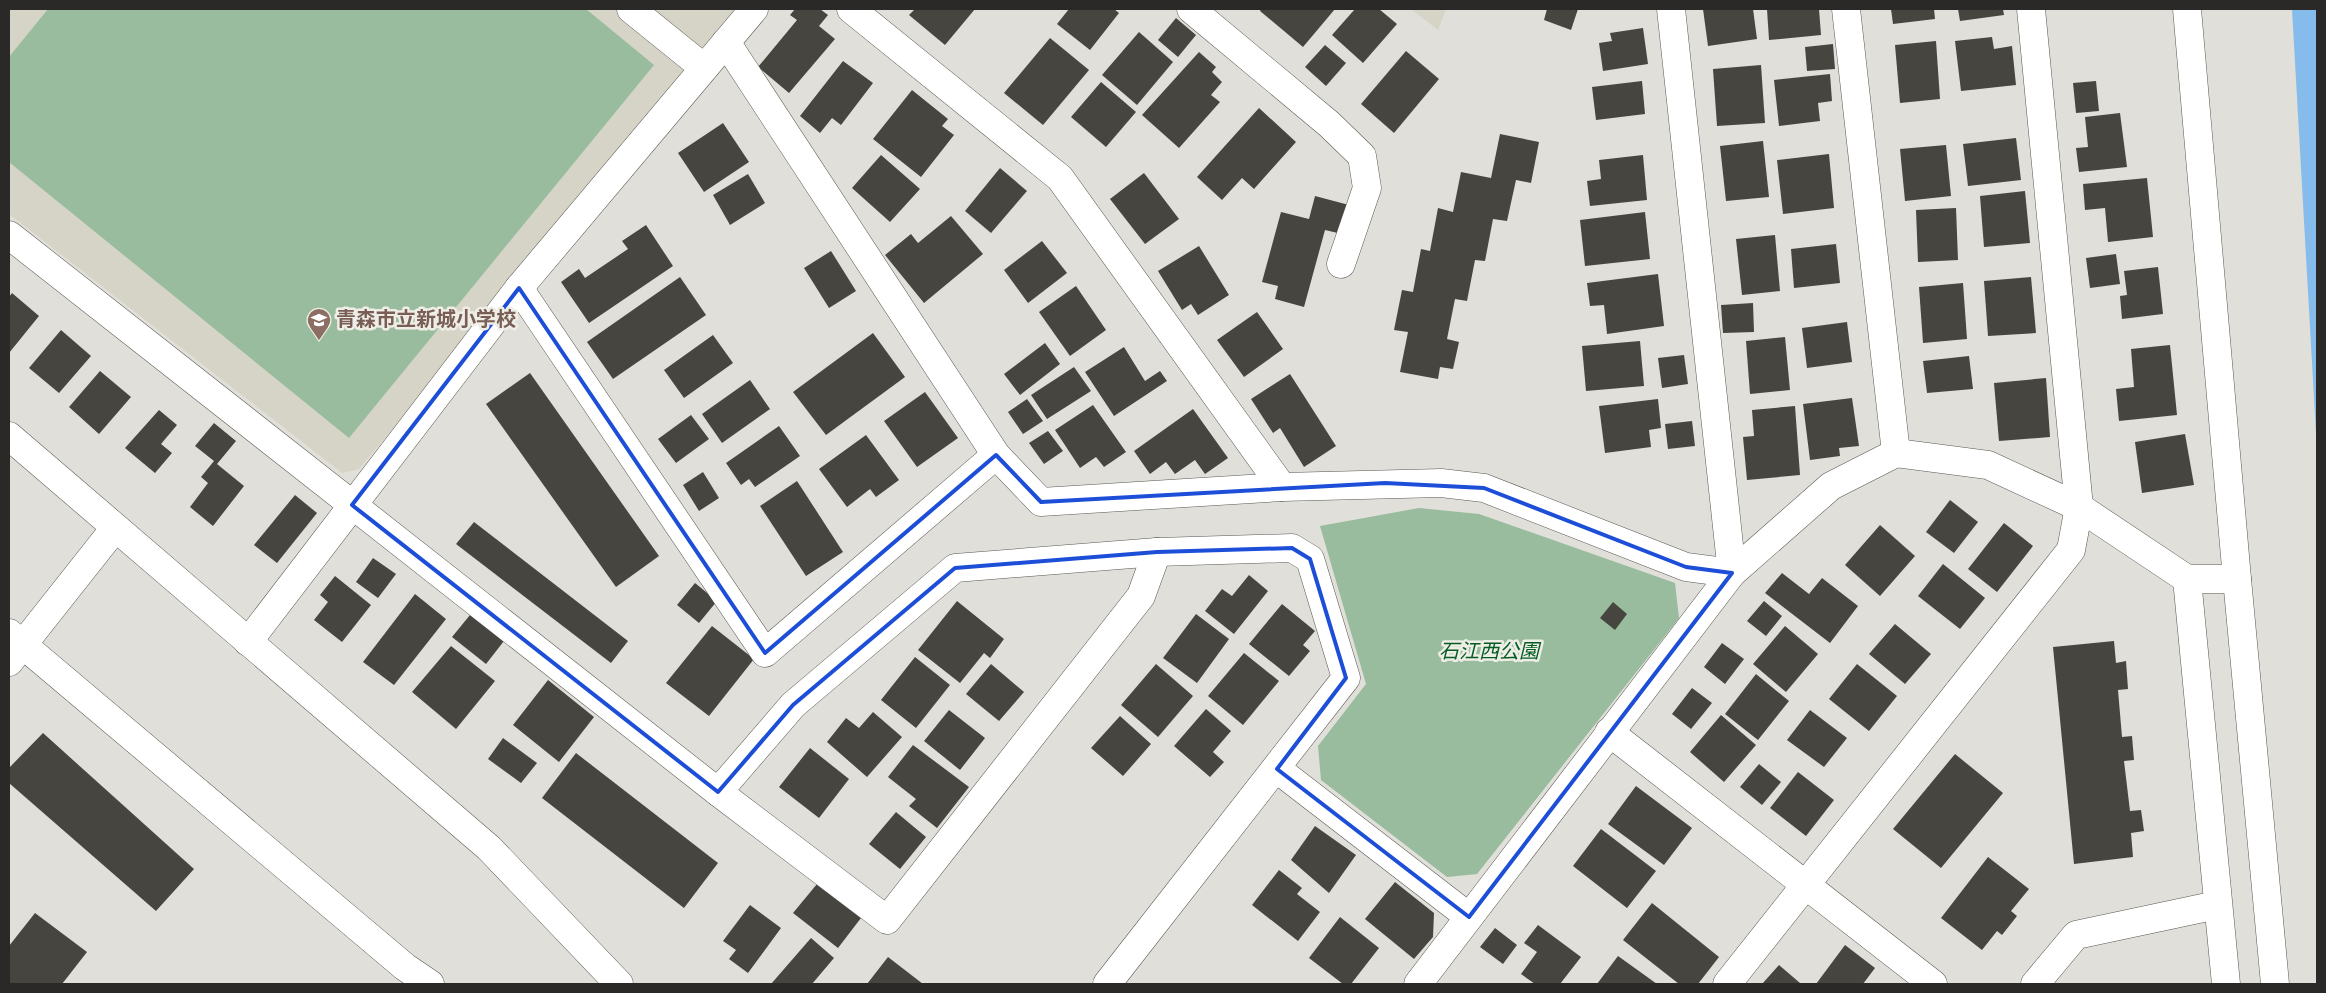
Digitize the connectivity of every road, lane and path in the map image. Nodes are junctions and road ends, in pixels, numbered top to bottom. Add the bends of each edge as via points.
1 (631, 9) edge
2 (754, 9) edge
3 (851, 9) edge
4 (1191, 9) edge
5 (1671, 9) edge
6 (1846, 9) edge
7 (2030, 9) edge
8 (2187, 9) edge
9 (726, 42) junction
10 (704, 68) junction
11 (9, 235) edge
12 (1341, 264) dead end
13 (519, 288) junction
14 (9, 436) edge
15 (1896, 453) junction
16 (996, 456) junction
17 (1282, 487) junction
18 (352, 504) junction
19 (2080, 507) junction
20 (115, 528) junction
21 (1157, 552) junction
22 (1732, 573) junction
23 (2187, 579) junction
24 (2237, 579) junction
25 (248, 642) junction
26 (13, 647) edge
27 (1608, 732) junction
28 (1277, 769) junction
29 (718, 792) junction
30 (1804, 885) junction
31 (2217, 905) junction
32 (1469, 917) junction
33 (430, 984) edge
34 (619, 984) edge
35 (1108, 984) edge
36 (1418, 984) edge
37 (1726, 984) edge
38 (1933, 984) edge
39 (2035, 984) edge
40 (2226, 984) edge
41 (2275, 984) edge

1 - 10 street
2 - 9 street
3 - 17 street via 1060,178
4 - 12 street via 1329,124 1362,156 1367,188
5 - 22 street
6 - 15 street
7 - 19 street
8 - 24 street
9 - 10 street
9 - 16 street
10 - 13 street
11 - 18 street
13 - 16 street via 765,654
13 - 18 street
14 - 20 street
15 - 19 street via 1988,465
15 - 22 street via 1831,486
16 - 17 street via 1041,502
17 - 22 street via 1441,483 1484,488 1686,567
18 - 25 street
18 - 29 street
19 - 23 street
19 - 30 street via 2071,550
20 - 25 street
20 - 26 street
21 - 28 street via 1292,548 1310,559 1346,678
21 - 29 street via 955,568 793,705
21 - 29 street via 1141,596 887,920
22 - 27 street
23 - 24 street
23 - 31 street
24 - 41 street
25 - 34 street via 489,848
26 - 33 street
27 - 30 street
27 - 32 street
28 - 32 street
28 - 35 street
30 - 37 street
30 - 38 street
31 - 39 street via 2076,935
31 - 40 street
32 - 36 street

